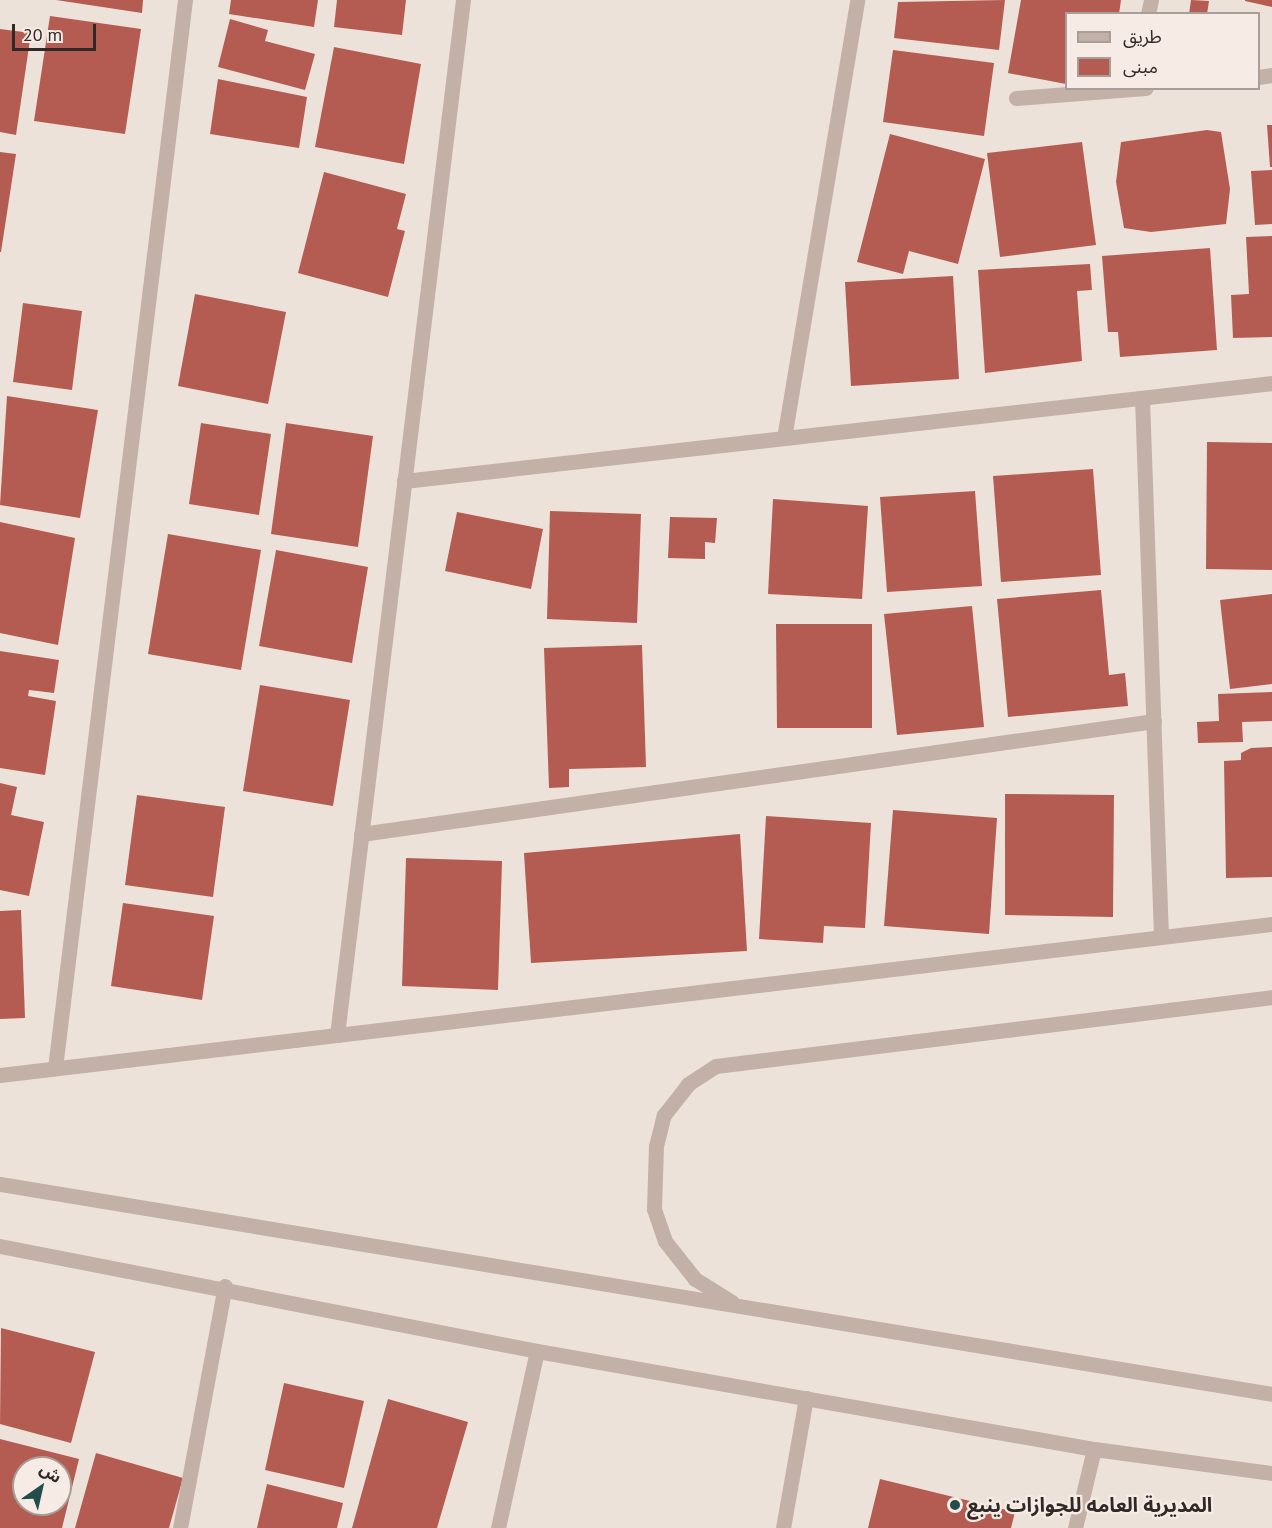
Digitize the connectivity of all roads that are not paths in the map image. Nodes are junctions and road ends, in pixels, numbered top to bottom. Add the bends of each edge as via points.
1 (185, 0) edge
2 (463, 0) edge
3 (857, 0) edge
4 (1125, 90) edge
5 (1016, 98) dead end
6 (1272, 383) edge
7 (1142, 398) junction
8 (784, 438) junction
9 (404, 481) junction
10 (1154, 721) junction
11 (361, 834) junction
12 (1272, 924) edge
13 (1161, 937) junction
14 (1272, 997) edge
15 (337, 1035) junction
16 (55, 1068) junction
17 (0, 1074) edge
18 (0, 1184) edge
19 (0, 1246) edge
20 (225, 1286) junction
21 (737, 1305) junction
22 (537, 1351) junction
23 (1272, 1394) edge
24 (806, 1398) junction
25 (1094, 1449) junction
26 (1272, 1473) edge
27 (180, 1528) edge
28 (498, 1528) edge
29 (783, 1528) edge
30 (1075, 1528) edge

1 - 16 street
2 - 9 street
3 - 8 street
4 - 5 street
6 - 7 street
7 - 8 street
7 - 10 street
8 - 9 street
9 - 11 street
10 - 11 street
10 - 13 street
11 - 15 street
12 - 13 street
13 - 15 street
14 - 21 street via 716,1066 688,1084 664,1114 655,1158 654,1209 665,1241 695,1279
15 - 16 street
16 - 17 street
18 - 21 street
19 - 20 street
20 - 22 street
20 - 27 street
21 - 23 street
22 - 24 street
22 - 28 street
24 - 25 street
24 - 29 street
25 - 26 street
25 - 30 street

